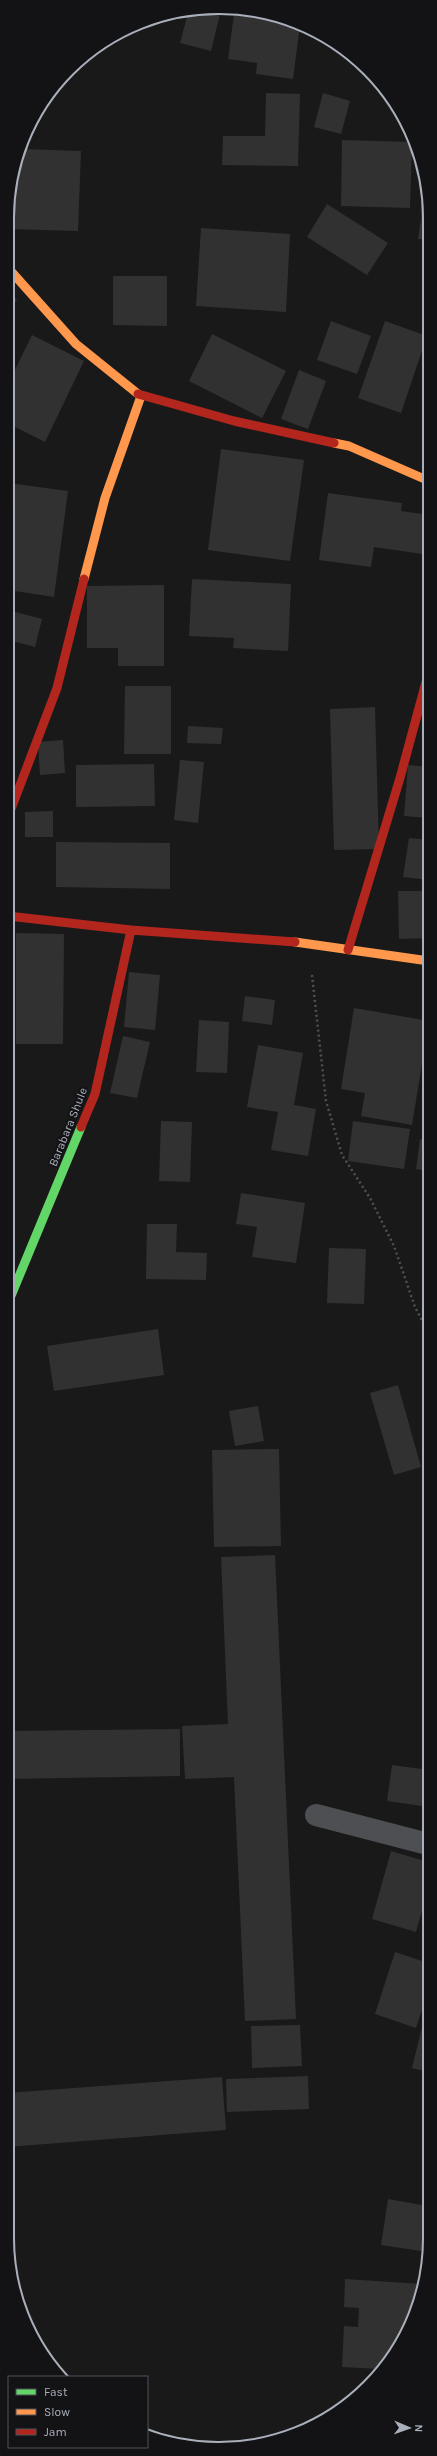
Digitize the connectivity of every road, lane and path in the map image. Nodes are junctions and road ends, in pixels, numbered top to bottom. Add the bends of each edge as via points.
1 (14, 275) edge
2 (141, 396) junction
3 (423, 478) edge
4 (423, 693) edge
5 (14, 801) edge
6 (14, 917) edge
7 (131, 930) junction
8 (310, 945) junction
9 (348, 950) junction
10 (423, 960) edge
11 (15, 1272) edge
12 (423, 1322) edge
13 (316, 1814) dead end
14 (423, 1843) edge

1 - 2 street via 76,344
2 - 3 street via 349,446
2 - 5 street via 105,498 57,688
4 - 9 street via 398,786
6 - 7 street
7 - 8 street
7 - 11 street, Barabara Shule via 95,1094
8 - 9 street
8 - 12 path via 316,1026 326,1101 342,1155 370,1198 394,1246
9 - 10 street
13 - 14 street

